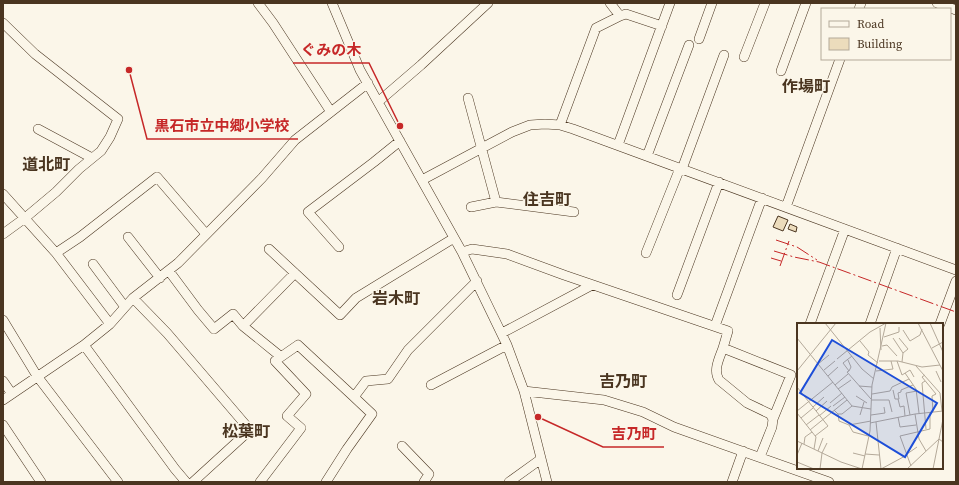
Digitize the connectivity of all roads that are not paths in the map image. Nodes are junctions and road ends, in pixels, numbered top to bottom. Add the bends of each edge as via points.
1 (258, 3) edge
2 (332, 3) edge
3 (488, 3) edge
4 (610, 3) edge
5 (670, 3) edge
6 (712, 3) edge
7 (765, 3) edge
8 (806, 3) edge
9 (937, 3) edge
10 (951, 8) edge
11 (620, 16) junction
12 (3, 23) edge
13 (662, 26) junction
14 (699, 39) dead end
15 (689, 45) dead end
16 (724, 55) dead end
17 (744, 57) dead end
18 (840, 60) edge
19 (781, 71) dead end
20 (368, 83) junction
21 (468, 98) dead end
22 (378, 102) junction
23 (331, 112) junction
24 (560, 125) junction
25 (38, 129) dead end
26 (400, 141) junction
27 (618, 145) junction
28 (482, 148) junction
29 (647, 156) junction
30 (92, 158) junction
31 (681, 168) junction
32 (422, 180) junction
33 (718, 182) junction
34 (3, 194) edge
35 (762, 198) junction
36 (496, 202) junction
37 (471, 207) dead end
38 (786, 207) junction
39 (574, 212) dead end
40 (25, 218) junction
41 (845, 229) junction
42 (3, 234) edge
43 (206, 234) junction
44 (128, 237) dead end
45 (454, 238) junction
46 (339, 247) dead end
47 (898, 248) junction
48 (269, 249) dead end
49 (462, 252) junction
50 (56, 253) junction
51 (646, 253) dead end
52 (93, 264) dead end
53 (956, 270) edge
54 (169, 271) junction
55 (294, 273) junction
56 (160, 278) junction
57 (956, 281) edge
58 (477, 282) junction
59 (592, 285) junction
60 (677, 295) dead end
61 (133, 298) junction
62 (125, 307) junction
63 (3, 320) edge
64 (810, 323) edge
65 (870, 323) edge
66 (940, 323) edge
67 (110, 324) junction
68 (243, 326) junction
69 (715, 326) junction
70 (502, 333) junction
71 (84, 345) junction
72 (507, 345) junction
73 (723, 348) junction
74 (280, 356) junction
75 (37, 376) junction
76 (3, 381) edge
77 (431, 385) dead end
78 (524, 391) junction
79 (12, 394) junction
80 (354, 397) junction
81 (3, 400) edge
82 (773, 419) junction
83 (3, 425) edge
84 (402, 446) dead end
85 (743, 451) junction
86 (760, 458) junction
87 (541, 459) junction
88 (813, 475) edge
89 (115, 481) edge
90 (41, 482) edge
91 (186, 482) edge
92 (193, 482) edge
93 (260, 482) edge
94 (326, 482) edge
95 (424, 482) edge
96 (509, 482) edge
97 (547, 482) edge
98 (732, 482) edge
99 (829, 482) edge

1 - 23 street
2 - 20 street
3 - 22 street
4 - 11 street
5 - 13 street
6 - 14 street
7 - 17 street
8 - 19 street
9 - 10 street
11 - 13 street via 626,14
11 - 24 street via 596,28
12 - 30 street via 35,54 118,119 110,137
13 - 27 street
15 - 29 street
16 - 31 street
18 - 38 street
20 - 22 street
20 - 23 street
21 - 28 street
22 - 26 street
23 - 43 street via 295,140 262,178
24 - 27 street
24 - 28 street via 530,125
25 - 30 street
26 - 32 street
26 - 46 street via 308,212
27 - 29 street
28 - 32 street
28 - 36 street
29 - 31 street
30 - 40 street
31 - 33 street
31 - 51 street
32 - 45 street
33 - 35 street
33 - 60 street
34 - 40 street
35 - 38 street
35 - 69 street
36 - 37 street
36 - 39 street
38 - 41 street
40 - 42 street
40 - 50 street
41 - 47 street
41 - 64 street
43 - 50 street via 157,177
43 - 54 street
44 - 56 street
45 - 49 street
45 - 55 street via 356,298 340,315
47 - 53 street
47 - 65 street
48 - 55 street
49 - 58 street
49 - 59 street via 472,249 507,254
50 - 67 street
52 - 62 street
54 - 56 street
54 - 68 street via 214,329 233,314
55 - 68 street
56 - 61 street
57 - 66 street
58 - 70 street
58 - 80 street via 408,350 388,379 366,381
59 - 69 street
59 - 70 street
61 - 62 street
61 - 92 street via 167,333 250,430
62 - 67 street
63 - 75 street
67 - 71 street
68 - 74 street
69 - 73 street via 728,331
70 - 72 street
71 - 75 street
71 - 91 street
72 - 77 street
72 - 78 street
73 - 82 street via 716,370 719,380 748,403 770,414
73 - 82 street via 791,375
74 - 80 street via 298,345
74 - 93 street via 275,360 306,394 287,416 301,428
75 - 79 street
75 - 89 street
76 - 79 street
78 - 85 street via 604,400 643,412 674,427
78 - 87 street
79 - 81 street
80 - 94 street via 372,414
82 - 86 street
83 - 90 street
84 - 95 street via 429,474
85 - 86 street
85 - 98 street
86 - 88 street
87 - 96 street
87 - 97 street
88 - 99 street

